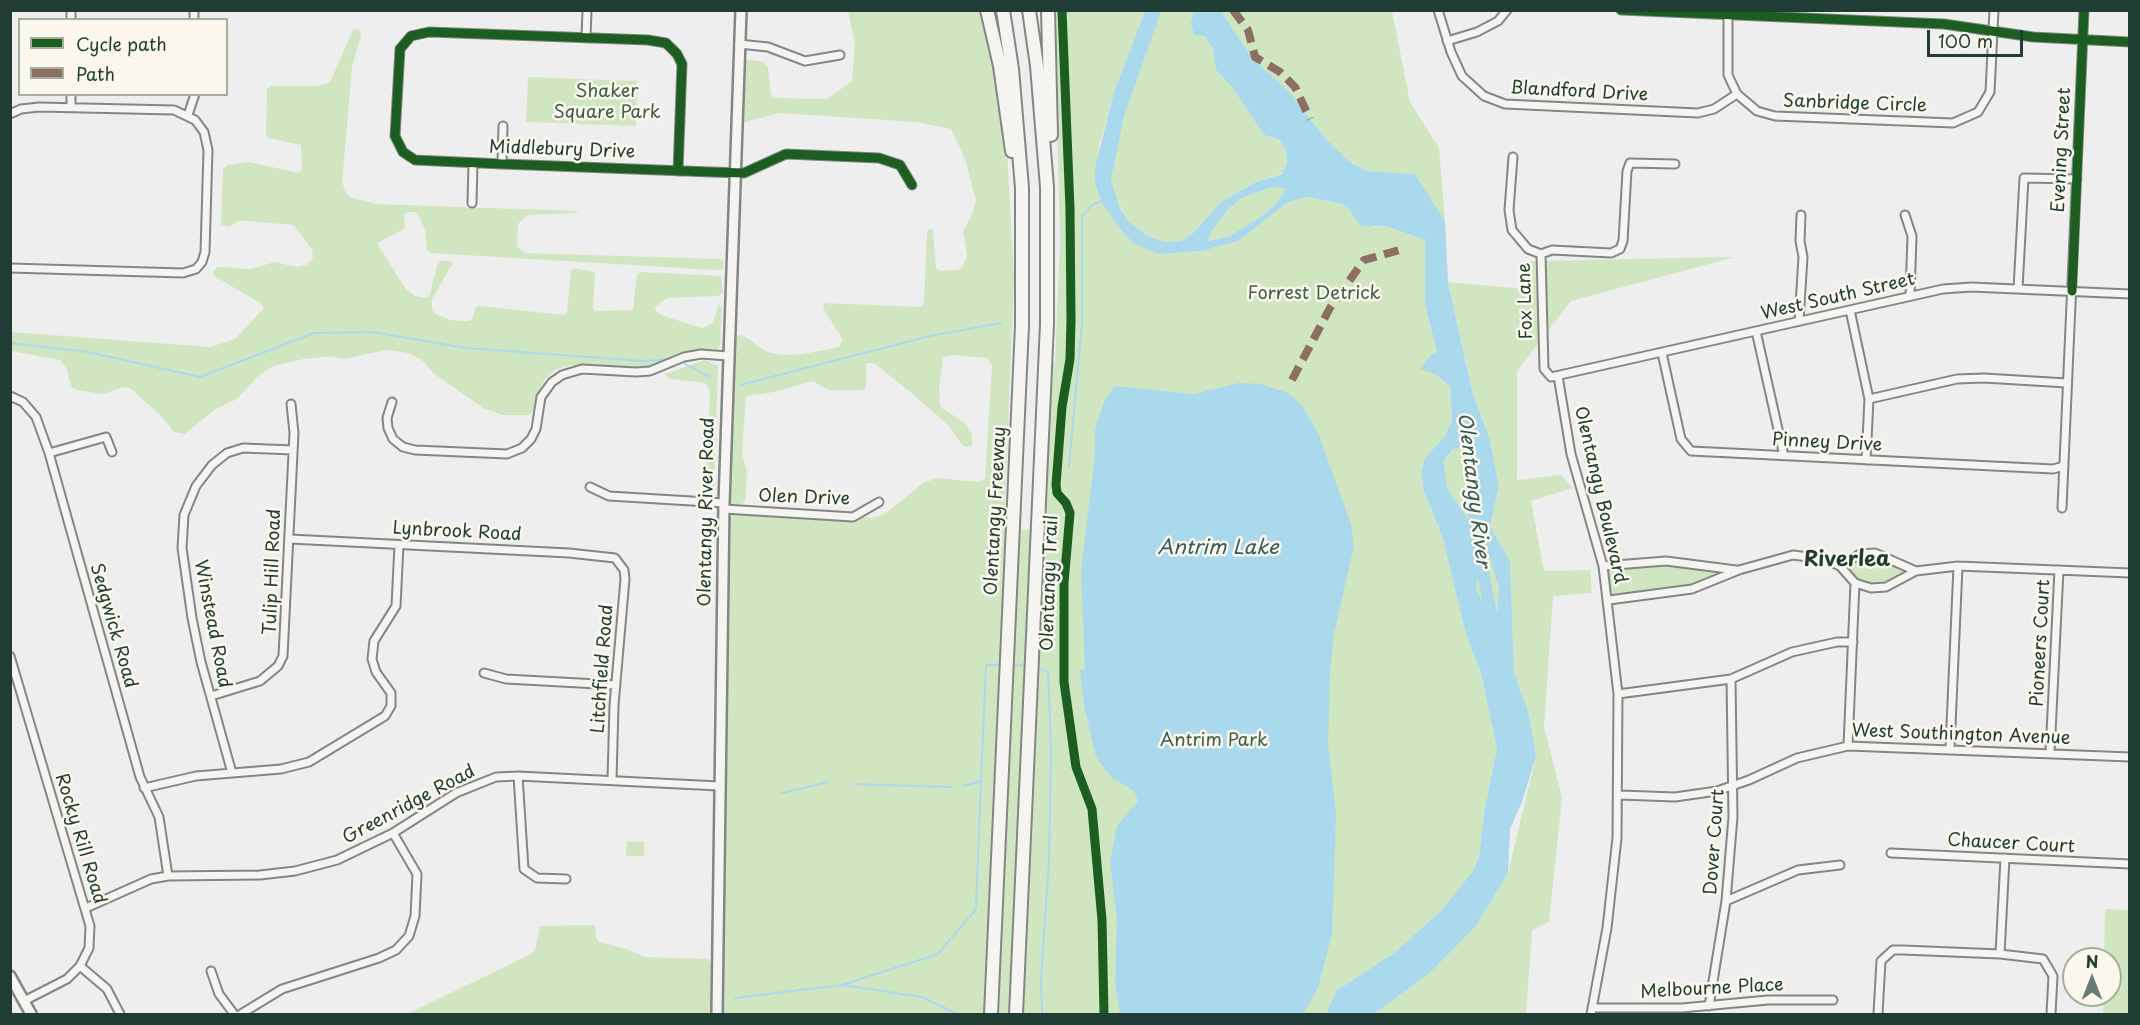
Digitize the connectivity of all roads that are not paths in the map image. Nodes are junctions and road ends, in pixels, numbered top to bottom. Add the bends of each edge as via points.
1 (587, 10) edge
2 (741, 10) edge
3 (987, 10) edge
4 (1004, 10) edge
5 (1029, 10) edge
6 (1048, 10) edge
7 (1438, 10) edge
8 (1507, 10) edge
9 (1621, 10) edge
10 (1994, 10) edge
11 (2084, 10) edge
12 (1728, 15) junction
13 (1993, 32) junction
14 (586, 38) junction
15 (2083, 40) junction
16 (1447, 41) junction
17 (2130, 42) edge
18 (739, 44) junction
19 (840, 56) dead end
20 (1737, 94) junction
21 (71, 96) edge
22 (194, 96) edge
23 (71, 107) junction
24 (10, 114) edge
25 (188, 115) junction
26 (503, 126) dead end
27 (1513, 157) dead end
28 (473, 163) junction
29 (502, 164) junction
30 (1675, 164) dead end
31 (678, 171) junction
32 (734, 173) junction
33 (2077, 179) junction
34 (912, 185) dead end
35 (1047, 187) junction
36 (1022, 188) junction
37 (472, 203) dead end
38 (1801, 215) dead end
39 (1905, 215) dead end
40 (1541, 254) junction
41 (10, 268) edge
42 (2018, 289) junction
43 (2072, 291) junction
44 (2130, 294) edge
45 (1910, 295) junction
46 (1850, 310) junction
47 (1799, 321) junction
48 (1756, 332) junction
49 (1662, 353) junction
50 (728, 356) junction
51 (1558, 376) junction
52 (2067, 383) junction
53 (10, 396) edge
54 (1869, 399) junction
55 (392, 402) dead end
56 (291, 404) dead end
57 (293, 450) junction
58 (112, 452) dead end
59 (49, 453) junction
60 (1784, 456) junction
61 (1866, 460) junction
62 (2064, 466) junction
63 (590, 487) dead end
64 (879, 502) dead end
65 (724, 506) junction
66 (2062, 508) dead end
67 (290, 539) junction
68 (399, 545) junction
69 (620, 562) joint
70 (1604, 566) junction
71 (1839, 566) junction
72 (1958, 566) junction
73 (1738, 570) junction
74 (2059, 570) junction
75 (1916, 571) junction
76 (2130, 573) edge
77 (1855, 583) junction
78 (1609, 600) junction
79 (1852, 642) junction
80 (10, 656) edge
81 (484, 673) dead end
82 (1731, 680) junction
83 (616, 685) junction
84 (1618, 694) junction
85 (211, 696) junction
86 (1848, 746) junction
87 (1950, 748) junction
88 (2050, 753) junction
89 (2130, 757) edge
90 (232, 773) junction
91 (518, 776) junction
92 (612, 780) junction
93 (719, 786) junction
94 (1734, 786) junction
95 (144, 788) junction
96 (1620, 795) junction
97 (393, 833) junction
98 (1891, 853) dead end
99 (2005, 858) junction
100 (2130, 864) edge
101 (1840, 865) dead end
102 (168, 876) junction
103 (566, 879) dead end
104 (1726, 901) junction
105 (86, 908) junction
106 (2000, 954) junction
107 (80, 966) junction
108 (211, 971) dead end
109 (10, 976) edge
110 (1833, 1000) dead end
111 (24, 1001) junction
112 (1710, 1006) junction
113 (1591, 1011) edge
114 (31, 1014) edge
115 (120, 1014) edge
116 (234, 1014) edge
117 (241, 1014) edge
118 (717, 1014) edge
119 (991, 1014) edge
120 (1016, 1014) edge
121 (1878, 1014) edge
122 (2051, 1014) edge

1 - 14 street
2 - 18 main road, Olentangy River Road
3 - 36 highway
4 - 36 highway, Olentangy Freeway
5 - 35 highway
6 - 35 highway via 1051,139
7 - 16 street, Blandford Drive
8 - 16 street via 1498,21 1477,32
9 - 12 street
10 - 13 street
11 - 15 street, Evening Street
12 - 13 street via 1944,24
12 - 20 street via 1726,64
13 - 15 street
13 - 20 street, Sanbridge Circle via 1990,92 1978,112 1953,123 1775,116 1750,107
14 - 28 street, Middlebury Drive via 429,32 407,39 398,60 397,142 415,160
14 - 31 street via 656,40 674,49 682,69
15 - 17 street
15 - 33 street, Evening Street
16 - 20 street, Blandford Drive via 1466,82 1484,96 1505,104 1698,112 1714,109
18 - 19 street via 768,47 805,61
18 - 32 main road, Olentangy River Road
21 - 23 street
22 - 25 street
23 - 24 street via 21,109
23 - 25 street via 174,110
25 - 41 street via 204,132 208,150 205,254 196,269 185,272
26 - 29 street
27 - 40 street, Fox Lane via 1509,210 1512,230 1528,249
28 - 29 street, Middlebury Drive
28 - 37 street
29 - 31 street, Middlebury Drive
30 - 40 street via 1630,163 1620,249 1611,253 1552,250
31 - 32 street, Middlebury Drive
32 - 34 street, Middlebury Drive via 753,171 786,154 884,159 900,165
32 - 50 main road, Olentangy River Road
33 - 42 street via 2024,178
33 - 43 street, Evening Street
35 - 120 highway via 1047,324
36 - 119 highway, Olentangy Freeway via 1022,325
38 - 47 street
39 - 45 street via 1912,236
40 - 51 street, Fox Lane via 1544,369 1551,377
42 - 43 street, West South Street
42 - 45 street, West South Street via 1971,287
43 - 44 street, West South Street
43 - 52 street, Evening Street
45 - 46 street, West South Street
46 - 47 street, West South Street
46 - 54 street
47 - 48 street, West South Street
48 - 49 street, West South Street
48 - 60 street
49 - 51 street, West South Street
49 - 60 street, Pinney Drive via 1685,446 1699,452
50 - 55 street via 684,357 650,371 582,369 562,375 541,397 531,439 507,454 403,447 388,428
50 - 65 main road, Olentangy River Road
51 - 70 street, Olentangy Boulevard via 1571,454
52 - 54 street via 1957,380
52 - 62 street, Evening Street
53 - 59 street, Sedgwick Road via 23,402 36,417
54 - 61 street
56 - 57 street, Tulip Hill Road
57 - 67 street, Tulip Hill Road
57 - 85 street, Winstead Road via 243,448 227,453 205,473 189,499 182,548 192,618
58 - 59 street via 106,437
59 - 95 street, Sedgwick Road
60 - 61 street, Pinney Drive
61 - 62 street, Pinney Drive
62 - 66 street, Evening Street
63 - 65 street, Olen Drive via 609,496
64 - 65 street, Olen Drive via 853,517
65 - 93 main road, Olentangy River Road
67 - 68 street, Lynbrook Road
67 - 85 street, Tulip Hill Road via 285,645 278,666 260,681
68 - 69 street, Lynbrook Road via 608,555
68 - 90 street via 396,606 374,641 372,659 391,693 389,711 370,727 309,762
69 - 83 street, Litchfield Road via 625,579
70 - 73 street via 1666,561
70 - 78 street, Olentangy Boulevard
71 - 73 street via 1813,556 1793,555
71 - 75 street via 1860,554 1875,553
71 - 77 street
72 - 74 street
72 - 75 street
72 - 87 street
73 - 78 street via 1692,589
74 - 76 street
74 - 88 street, Pioneers Court
75 - 77 street via 1886,587
77 - 79 street
78 - 84 street, Olentangy Boulevard
79 - 82 street via 1792,652
79 - 86 street
80 - 105 street, Rocky Rill Road
81 - 83 street via 506,679
82 - 84 street
82 - 94 street, Dover Court
83 - 92 street, Litchfield Road
84 - 96 street, Olentangy Boulevard
85 - 90 street, Winstead Road
86 - 87 street, West Southington Avenue
86 - 94 street, West Southington Avenue via 1797,758
87 - 88 street, West Southington Avenue
88 - 89 street, West Southington Avenue
90 - 95 street via 196,776
91 - 92 street, Greenridge Road
91 - 97 street, Greenridge Road via 473,784
91 - 103 street via 524,869 537,878
92 - 93 street, Greenridge Road
93 - 118 main road, Olentangy River Road
94 - 96 street, West Southington Avenue via 1684,796
94 - 104 street, Dover Court
95 - 102 street, Sedgwick Road via 159,817
96 - 113 street, Olentangy Boulevard via 1612,894
97 - 102 street, Greenridge Road via 344,857 295,871
97 - 117 street via 417,874 415,916 409,936 396,950 379,958 282,989
98 - 99 street, Chaucer Court
99 - 100 street, Chaucer Court
99 - 106 street
101 - 104 street via 1798,870
102 - 105 street, Greenridge Road via 151,879
104 - 112 street, Dover Court
105 - 107 street, Rocky Rill Road via 89,948
106 - 121 street via 1893,950 1878,969
106 - 122 street via 2043,959 2053,976
107 - 111 street via 67,979
107 - 115 street via 107,988
108 - 116 street via 215,986
109 - 111 main road
110 - 112 street, Melbourne Place via 1767,1000
111 - 114 main road
112 - 113 street, Melbourne Place

